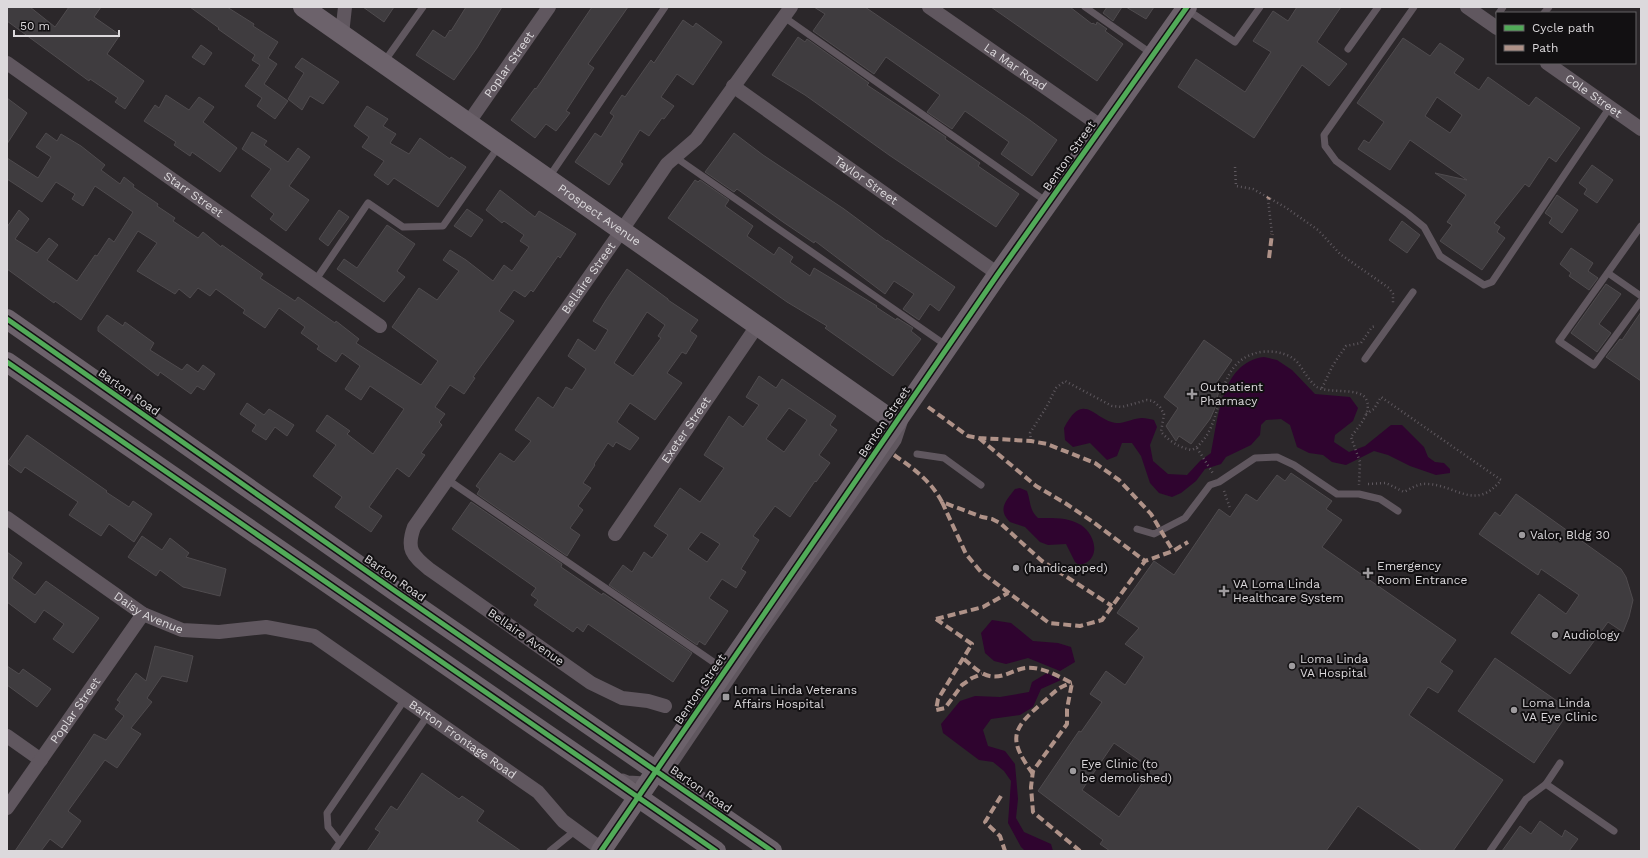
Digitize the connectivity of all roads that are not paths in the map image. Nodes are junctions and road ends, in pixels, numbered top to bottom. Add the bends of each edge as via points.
1 (303, 7) edge
2 (345, 7) edge
3 (423, 7) edge
4 (549, 7) edge
5 (665, 7) edge
6 (929, 7) edge
7 (1085, 7) edge
8 (1260, 7) edge
9 (1378, 7) edge
10 (1414, 7) edge
11 (1468, 7) edge
12 (1187, 8) edge
13 (787, 12) edge
14 (1496, 20) edge
15 (342, 34) junction
16 (1348, 49) dead end
17 (1154, 55) junction
18 (7, 63) edge
19 (384, 63) junction
20 (1548, 64) edge
21 (733, 86) junction
22 (1610, 107) junction
23 (469, 122) junction
24 (1102, 127) junction
25 (1641, 129) edge
26 (500, 144) junction
27 (675, 157) junction
28 (548, 178) junction
29 (1049, 203) junction
30 (1641, 226) edge
31 (622, 230) junction
32 (1608, 273) junction
33 (998, 274) junction
34 (315, 281) junction
35 (1413, 292) dead end
36 (1641, 296) edge
37 (1641, 301) edge
38 (7, 319) edge
39 (380, 326) dead end
40 (757, 326) junction
41 (948, 347) junction
42 (1365, 359) dead end
43 (7, 362) edge
44 (901, 415) junction
45 (917, 454) dead end
46 (448, 480) junction
47 (981, 485) dead end
48 (1398, 511) dead end
49 (7, 518) edge
50 (1137, 529) dead end
51 (615, 534) dead end
52 (410, 538) joint
53 (144, 614) junction
54 (314, 636) joint
55 (726, 670) junction
56 (405, 699) junction
57 (499, 702) junction
58 (665, 706) dead end
59 (521, 708) dead end
60 (428, 715) junction
61 (7, 736) edge
62 (41, 760) junction
63 (1560, 764) dead end
64 (614, 771) dead end
65 (657, 775) junction
66 (1546, 784) junction
67 (638, 797) junction
68 (7, 808) edge
69 (576, 830) junction
70 (1614, 831) dead end
71 (340, 842) junction
72 (602, 850) edge
73 (334, 851) edge
74 (550, 851) edge
75 (716, 851) edge
76 (772, 851) edge
77 (1490, 851) edge

1 - 15 main road, Prospect Avenue
2 - 15 street
3 - 19 lane
4 - 23 street, Poplar Street
5 - 28 lane
6 - 24 street, La Mar Road
7 - 17 lane
8 - 12 lane via 1236,42
9 - 16 lane
10 - 22 lane via 1324,135 1325,146 1336,161 1424,227 1440,256 1484,285 1492,282
11 - 14 street
12 - 17 main road, Benton Street
13 - 21 street, Bellaire Street
13 - 29 lane
15 - 19 main road, Prospect Avenue
17 - 24 main road, Benton Street
18 - 34 street, Starr Street
19 - 23 main road, Prospect Avenue
20 - 22 street, Cole Street
21 - 27 street, Bellaire Street via 696,139
21 - 33 street, Taylor Street
22 - 25 street, Cole Street
23 - 26 main road, Prospect Avenue
24 - 29 main road, Benton Street
26 - 28 main road, Prospect Avenue
26 - 34 lane via 443,226 403,227 368,203
27 - 31 street, Bellaire Street via 667,164
27 - 41 lane
28 - 31 main road, Prospect Avenue
29 - 33 main road, Benton Street
30 - 32 lane
31 - 40 main road, Prospect Avenue
31 - 46 street, Bellaire Street
32 - 36 lane
32 - 37 lane via 1559,341 1594,364
33 - 41 main road, Benton Street
34 - 39 street, Starr Street
35 - 42 lane
38 - 65 main road, Barton Road
40 - 44 main road, Prospect Avenue
40 - 51 street, Exeter Street
41 - 44 main road, Benton Street
43 - 57 main road
44 - 55 main road, Benton Street
44 - 65 lane via 902,430 894,447 676,762
45 - 47 lane via 944,458
46 - 52 street, Bellaire Street via 414,527
46 - 55 lane
48 - 50 lane via 1380,499 1358,494 1337,494 1294,465 1277,457 1255,458 1210,485 1185,518 1154,534
49 - 53 street, Daisy Avenue
52 - 58 street, Bellaire Avenue via 410,547 415,557 428,569 591,683 622,698
53 - 54 street, Daisy Avenue via 182,630 219,632 266,627
53 - 62 street, Poplar Street
54 - 56 street, Barton Frontage Road
55 - 65 main road, Benton Street
56 - 60 street, Barton Frontage Road
56 - 71 lane via 327,814 328,827
57 - 59 lane
57 - 67 main road
60 - 69 street, Barton Frontage Road via 538,792 563,821
60 - 71 lane
61 - 62 street
62 - 68 street, Poplar Street
63 - 66 lane
64 - 65 lane via 628,779
65 - 67 main road, Benton Street
65 - 76 main road, Barton Road
66 - 70 lane
66 - 77 lane via 1526,799
67 - 72 main road, Benton Street
67 - 75 main road
69 - 72 street, Barton Frontage Road
69 - 74 lane
71 - 73 lane

